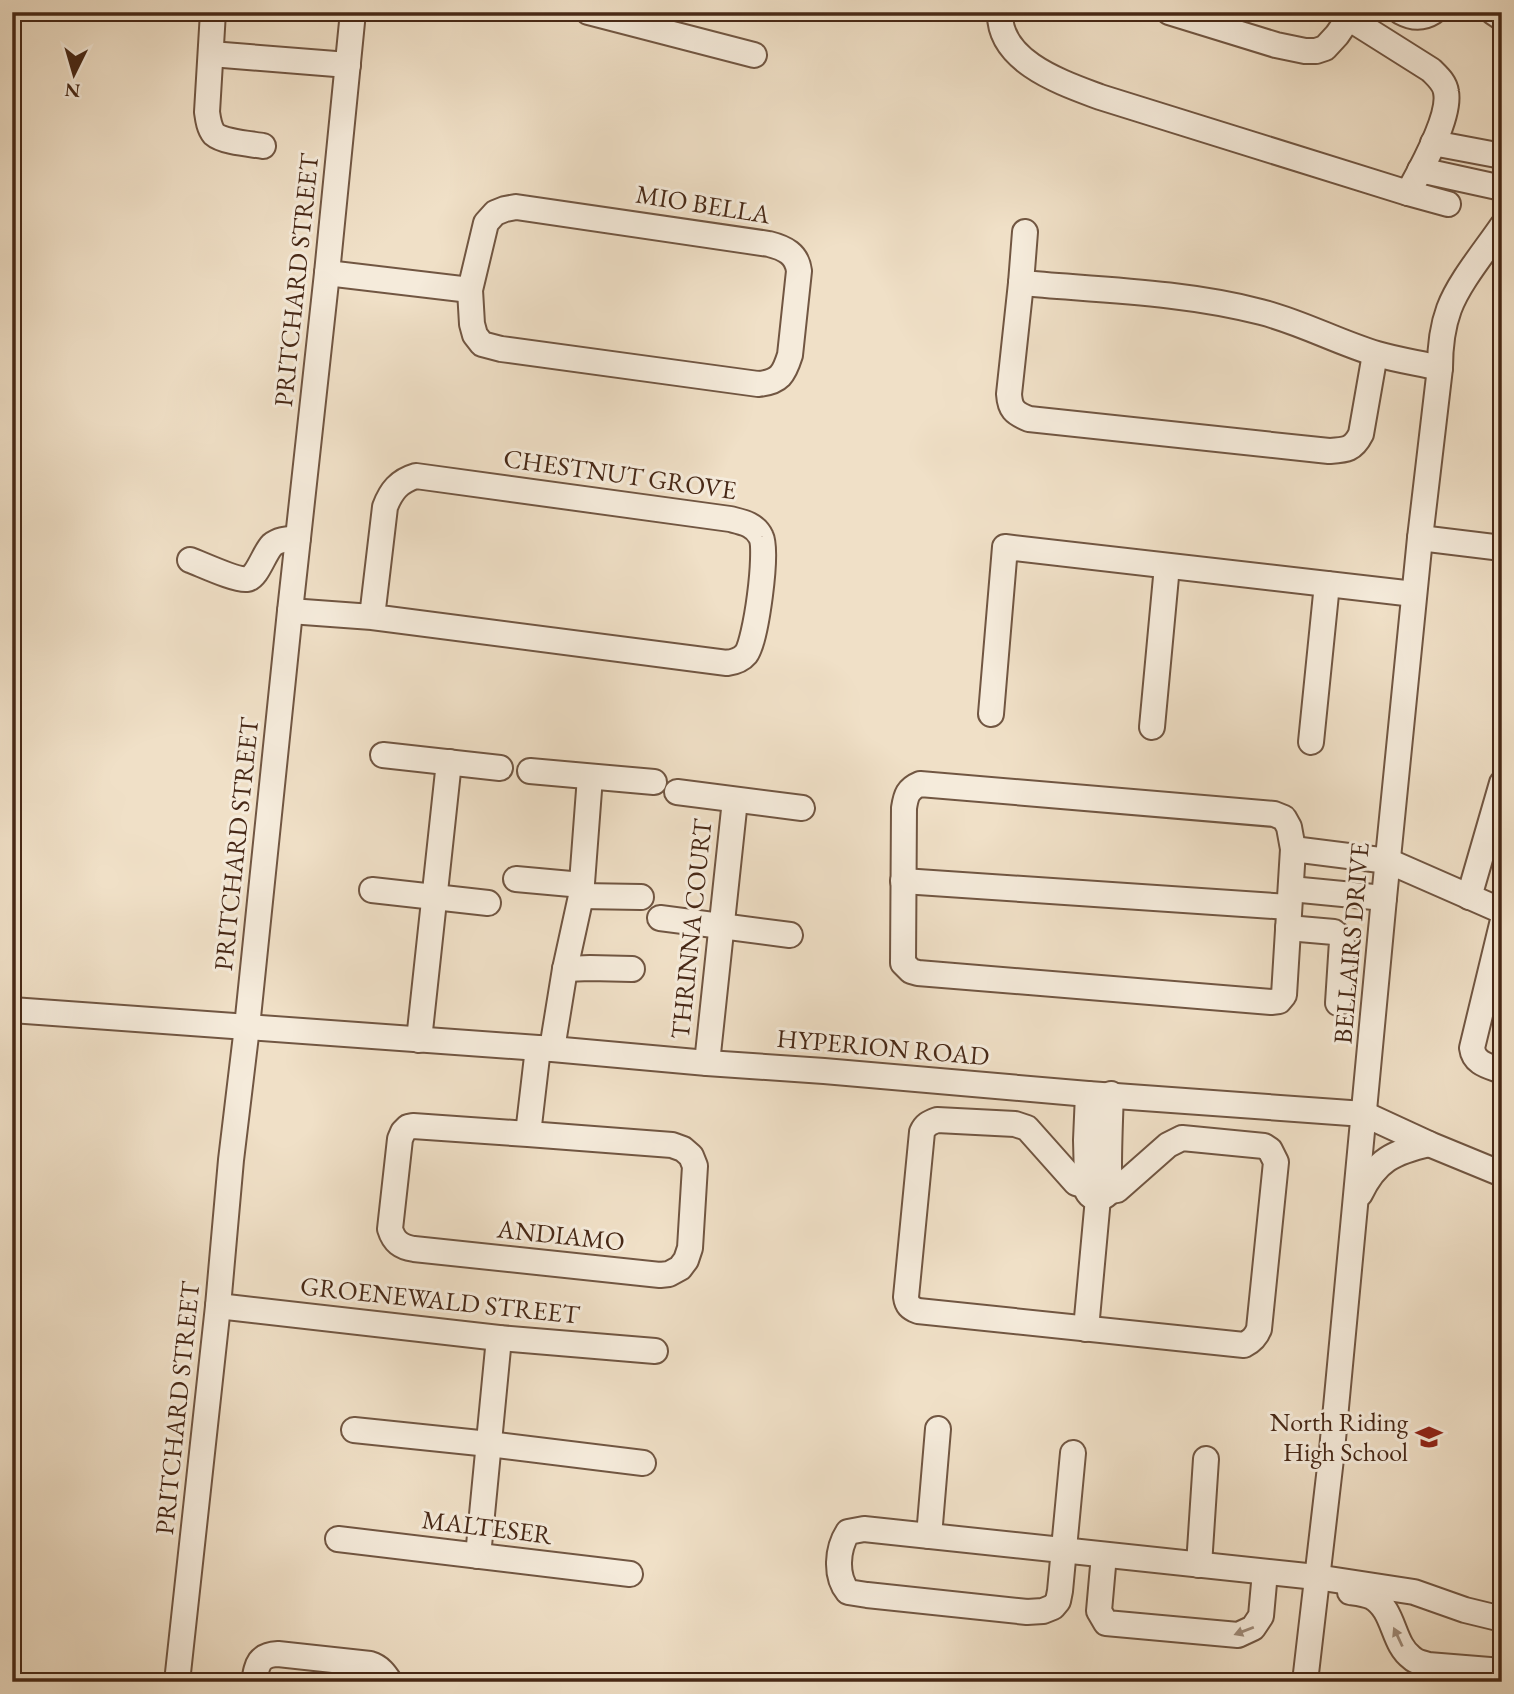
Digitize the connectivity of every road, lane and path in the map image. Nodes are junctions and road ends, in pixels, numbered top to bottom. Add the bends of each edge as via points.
1 (214, 12) edge
2 (353, 12) edge
3 (588, 12) edge
4 (1000, 12) edge
5 (1169, 12) edge
6 (1401, 12) edge
7 (1433, 12) edge
8 (1493, 12) edge
9 (1344, 15) edge
10 (1502, 18) edge
11 (211, 54) junction
12 (754, 55) dead end
13 (348, 65) junction
14 (1433, 143) junction
15 (263, 146) dead end
16 (1502, 156) edge
17 (1420, 170) junction
18 (1502, 188) edge
19 (1408, 193) junction
20 (1448, 204) dead end
21 (1502, 226) edge
22 (1025, 232) dead end
23 (327, 273) junction
24 (1021, 283) junction
25 (470, 290) junction
26 (1375, 354) junction
27 (1440, 368) junction
28 (298, 538) junction
29 (1420, 538) junction
30 (1502, 548) edge
31 (190, 560) dead end
32 (1167, 566) junction
33 (1327, 584) junction
34 (1414, 594) junction
35 (290, 611) junction
36 (372, 617) junction
37 (991, 714) dead end
38 (1152, 727) dead end
39 (1311, 742) dead end
40 (383, 755) dead end
41 (449, 762) junction
42 (500, 768) dead end
43 (530, 771) dead end
44 (590, 777) junction
45 (654, 782) dead end
46 (1502, 783) edge
47 (677, 792) dead end
48 (735, 800) junction
49 (802, 808) dead end
50 (1293, 849) junction
51 (1388, 861) junction
52 (516, 878) dead end
53 (903, 881) junction
54 (372, 890) dead end
55 (581, 891) junction
56 (1461, 894) junction
57 (435, 896) junction
58 (641, 897) dead end
59 (1384, 898) junction
60 (488, 902) dead end
61 (1289, 908) junction
62 (1502, 911) edge
63 (660, 918) dead end
64 (1502, 924) edge
65 (720, 927) junction
66 (790, 935) dead end
67 (565, 970) junction
68 (632, 970) dead end
69 (1338, 1003) dead end
70 (12, 1010) edge
71 (247, 1027) junction
72 (419, 1040) junction
73 (545, 1049) junction
74 (707, 1063) junction
75 (1502, 1072) edge
76 (1100, 1094) junction
77 (1364, 1114) junction
78 (528, 1134) junction
79 (1429, 1144) junction
80 (1502, 1174) edge
81 (1098, 1187) junction
82 (1356, 1203) junction
83 (218, 1306) junction
84 (1086, 1329) junction
85 (499, 1338) junction
86 (655, 1351) dead end
87 (938, 1429) dead end
88 (354, 1430) dead end
89 (489, 1444) junction
90 (1073, 1453) dead end
91 (1206, 1459) dead end
92 (643, 1463) dead end
93 (929, 1536) junction
94 (338, 1539) dead end
95 (1065, 1551) junction
96 (1104, 1555) junction
97 (478, 1556) junction
98 (1199, 1565) junction
99 (1265, 1572) junction
100 (630, 1574) dead end
101 (1315, 1582) junction
102 (1502, 1619) edge
103 (1502, 1671) edge
104 (177, 1682) edge
105 (254, 1682) edge
106 (390, 1682) edge
107 (1305, 1682) edge

1 - 11 street
2 - 13 street, PRITCHARD STREET
3 - 12 street
4 - 19 street via 1003,33 1022,59 1071,86
5 - 9 street via 1305,51 1325,48 1337,35
6 - 7 street via 1420,18
8 - 10 street
9 - 14 street via 1441,79 1446,110
11 - 13 street
11 - 15 street via 207,112 214,133
13 - 23 street, PRITCHARD STREET
14 - 16 street
14 - 17 street
17 - 18 street
17 - 19 street
19 - 20 street
21 - 27 street, BELLAIRS DRIVE via 1450,307 1440,346
22 - 24 street
23 - 25 street
23 - 28 street, PRITCHARD STREET
24 - 26 street via 1229,304 1298,323
24 - 26 street via 1009,394 1010,404 1029,419 1343,450 1361,434
25 - 25 street, MIO BELLA via 475,335 491,347 758,384 770,383 786,368 799,271 788,251 769,244 516,207 495,213 486,223
26 - 27 street
27 - 29 street, BELLAIRS DRIVE
28 - 31 street via 273,544 248,580
28 - 35 street, PRITCHARD STREET
29 - 30 street
29 - 34 street, BELLAIRS DRIVE
32 - 33 street
32 - 37 street via 1005,547
32 - 38 street
33 - 34 street
33 - 39 street
34 - 51 street, BELLAIRS DRIVE
35 - 36 street, CHESTNUT GROVE
35 - 71 street, PRITCHARD STREET
36 - 36 street, CHESTNUT GROVE via 727,663 737,661 751,646 763,539 747,523 730,519 416,477 395,487 385,508
40 - 41 street
41 - 42 street
41 - 57 street
43 - 44 street
44 - 45 street
44 - 55 street
46 - 56 street
47 - 48 street
48 - 49 street
48 - 65 street, THRINNA COURT
50 - 51 street
50 - 53 street via 1289,827 1284,818 1274,814 920,783 906,796
50 - 61 street
51 - 56 street
51 - 59 street, BELLAIRS DRIVE
52 - 55 street
53 - 61 street
53 - 61 street via 904,963 911,971 1271,1002 1284,995
54 - 57 street
55 - 58 street
55 - 67 street
56 - 62 street
57 - 60 street
57 - 72 street
59 - 61 street
59 - 77 street, BELLAIRS DRIVE
61 - 69 street via 1342,941
63 - 65 street
64 - 75 street via 1472,1048 1480,1063
65 - 66 street
65 - 74 street, THRINNA COURT
67 - 68 street
67 - 73 street
70 - 71 street, HYPERION ROAD
71 - 72 street, HYPERION ROAD
71 - 83 street, PRITCHARD STREET
72 - 73 street, HYPERION ROAD
73 - 74 street, HYPERION ROAD
73 - 78 street
74 - 76 street, HYPERION ROAD
76 - 77 street, HYPERION ROAD
76 - 81 street via 1109,1138
77 - 79 street, HYPERION ROAD
77 - 82 street, BELLAIRS DRIVE
78 - 78 street, ANDIAMO via 408,1127 398,1147 390,1229 397,1243 405,1248 660,1275 680,1268 690,1248 695,1178 691,1156 672,1145
79 - 80 street, HYPERION ROAD
79 - 82 street via 1381,1163
81 - 84 street
81 - 84 street via 1117,1190 1182,1138 1264,1146 1276,1162 1259,1329 1251,1342 1244,1345
81 - 84 street via 1076,1183 1027,1128 1015,1124 937,1120 922,1132 906,1297 911,1309
82 - 101 street, BELLAIRS DRIVE
83 - 85 street, GROENEWALD STREET
83 - 104 street, PRITCHARD STREET
85 - 86 street, GROENEWALD STREET
85 - 89 street
87 - 93 street
88 - 89 street
89 - 92 street
89 - 97 street
90 - 95 street
91 - 98 street
93 - 95 street
93 - 95 street via 864,1529 848,1532 839,1569 842,1584 848,1592 867,1595 1043,1611 1058,1601
94 - 97 street, MALTESER
95 - 96 street
96 - 98 street
99 -> 96 street via 1261,1616 1254,1628 1238,1635 1106,1623 1099,1611
97 - 100 street, MALTESER
98 - 99 street
99 - 101 street
101 - 102 street via 1414,1592
103 -> 101 street via 1418,1662 1403,1647 1384,1607 1373,1597
101 - 107 street, BELLAIRS DRIVE
105 - 106 street via 262,1658 278,1654 370,1664

